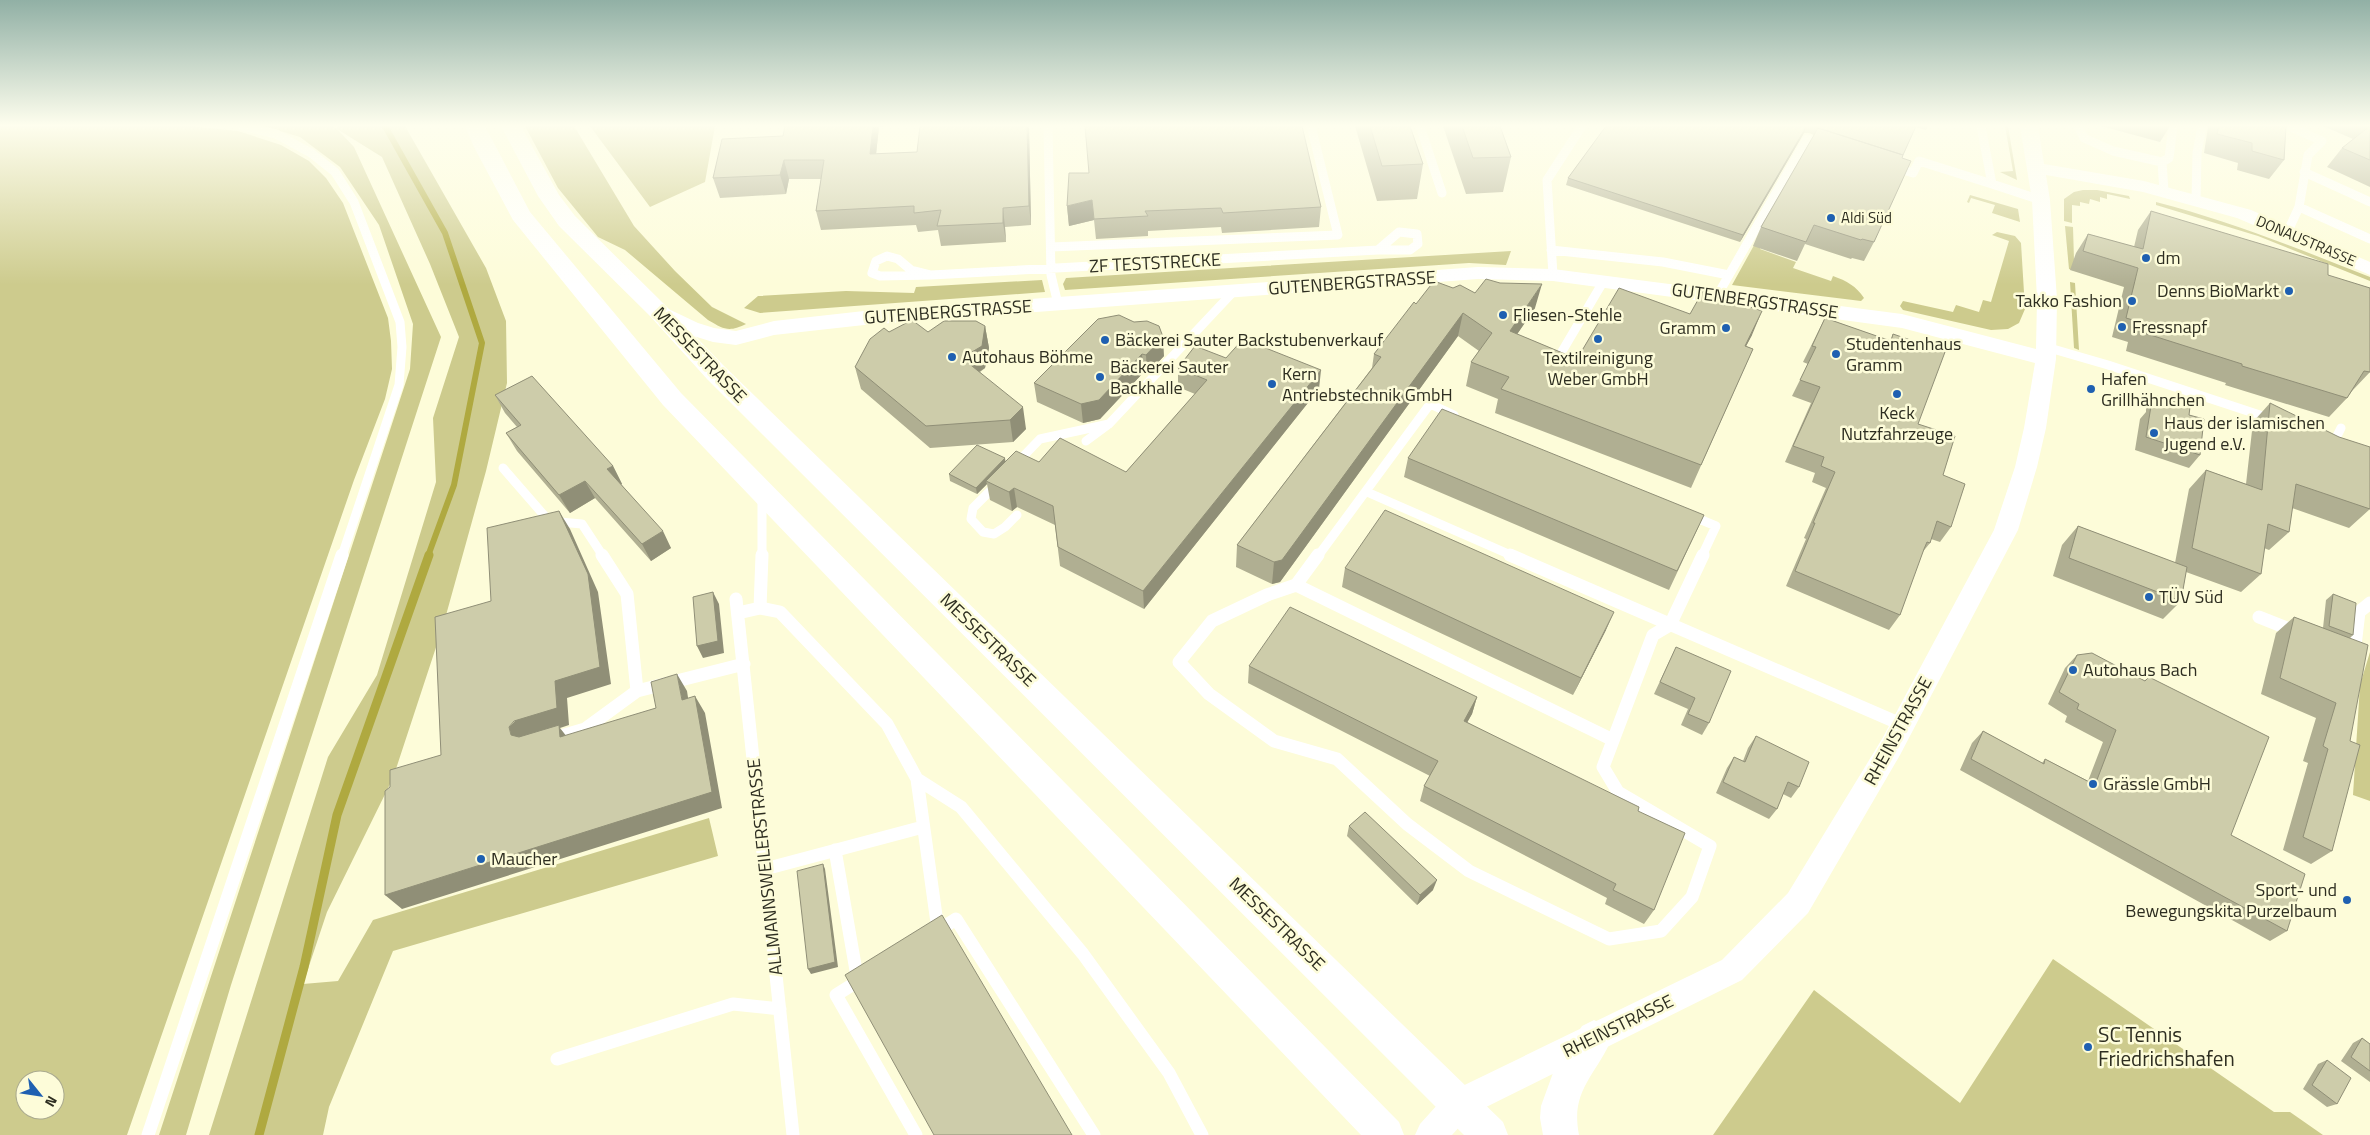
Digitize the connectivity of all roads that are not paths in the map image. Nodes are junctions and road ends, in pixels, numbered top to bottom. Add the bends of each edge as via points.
1 (340, 179) edge
2 (501, 179) edge
3 (540, 179) edge
4 (1050, 179) edge
5 (1324, 179) edge
6 (1437, 179) edge
7 (1548, 179) edge
8 (1784, 179) edge
9 (1976, 179) edge
10 (1991, 179) edge
11 (2038, 179) edge
12 (2095, 179) edge
13 (2163, 179) edge
14 (2196, 179) edge
15 (2303, 179) edge
16 (2319, 179) edge
17 (1992, 184) junction
18 (2164, 192) junction
19 (1442, 193) dead end
20 (2041, 200) junction
21 (2196, 201) junction
22 (2370, 202) edge
23 (2299, 207) junction
24 (2287, 233) junction
25 (2370, 239) edge
26 (1052, 247) junction
27 (1378, 250) dead end
28 (1551, 250) junction
29 (1051, 268) junction
30 (2370, 269) edge
31 (931, 275) junction
32 (1729, 275) junction
33 (1553, 276) junction
34 (1603, 282) junction
35 (1234, 291) junction
36 (1717, 296) junction
37 (1058, 304) junction
38 (658, 311) junction
39 (2046, 353) junction
40 (1554, 365) edge
41 (1466, 420) edge
42 (2278, 421) edge
43 (1109, 424) junction
44 (2341, 428) dead end
45 (2316, 434) edge
46 (1086, 441) dead end
47 (503, 468) dead end
48 (762, 492) junction
49 (1367, 492) junction
50 (1680, 511) edge
51 (1016, 515) dead end
52 (1296, 585) junction
53 (736, 599) dead end
54 (2370, 603) edge
55 (760, 608) junction
56 (738, 613) junction
57 (2259, 617) dead end
58 (1670, 625) junction
59 (2311, 638) edge
60 (2346, 651) edge
61 (744, 664) junction
62 (638, 691) junction
63 (1903, 725) junction
64 (1613, 740) junction
65 (539, 743) edge
66 (916, 779) junction
67 (923, 827) junction
68 (835, 850) junction
69 (765, 869) junction
70 (938, 930) junction
71 (922, 940) edge
72 (874, 971) edge
73 (858, 982) junction
74 (780, 1009) junction
75 (1594, 1038) junction
76 (558, 1058) dead end
77 (1459, 1104) junction
78 (148, 1135) edge
79 (793, 1135) edge
80 (916, 1135) edge
81 (1094, 1135) edge
82 (1202, 1135) edge
83 (1386, 1135) edge
84 (1431, 1135) edge
85 (1490, 1135) edge
86 (1561, 1135) edge

1 - 78 lane via 350,195 400,322 399,385
2 - 48 street via 521,215 672,399
3 - 38 street, MESSESTRASSE via 567,221
4 - 26 lane
5 - 26 lane via 1338,235
6 - 19 lane
7 - 28 lane
8 - 32 lane
9 - 17 lane
10 - 17 lane
11 - 20 street, RHEINSTRASSE
12 - 18 street, DONAUSTRASSE
13 - 18 lane
14 - 21 lane
15 - 23 lane
16 - 22 lane
17 - 20 lane
18 - 21 street, DONAUSTRASSE
20 - 39 street, RHEINSTRASSE via 2048,299
21 - 24 street, DONAUSTRASSE via 2244,214
23 - 24 lane
23 - 25 lane
24 - 30 street, DONAUSTRASSE
26 - 29 lane
27 - 29 lane, ZF TESTSTRECKE
28 - 32 lane via 1663,262
28 - 33 lane
29 - 31 lane, ZF TESTSTRECKE
29 - 37 lane
31 - 31 lane, ZF TESTSTRECKE via 908,269 894,257 883,256 871,267 872,273 880,276
32 - 36 lane
33 - 34 street, GUTENBERGSTRASSE
33 - 35 street, GUTENBERGSTRASSE via 1478,274
34 - 36 street, GUTENBERGSTRASSE
34 - 40 lane
35 - 37 street, GUTENBERGSTRASSE
35 - 43 lane
36 - 39 street, GUTENBERGSTRASSE via 1902,321
37 - 38 street, GUTENBERGSTRASSE via 864,318 774,328 736,338 691,328
38 - 77 street, MESSESTRASSE via 724,380
39 - 42 lane via 2108,365
39 - 63 street, RHEINSTRASSE via 2036,428 2006,530
41 - 49 lane via 1430,404
43 - 46 lane
43 - 51 lane via 1040,439 973,508 971,519 980,532 992,534 1002,531
44 - 45 lane via 2339,441
47 - 62 lane via 549,521 582,524 627,594
48 - 55 lane
48 - 83 street
49 - 52 lane
49 - 58 lane
50 - 58 lane via 1716,526
52 - 64 lane
52 - 64 lane via 1212,621 1179,662 1209,694 1274,741 1337,759 1406,824 1469,871 1609,939 1661,931 1692,897 1710,846 1618,792 1603,767
53 - 56 lane, ALLMANNSWEILERSTRASSE
54 - 60 lane via 2359,612 2355,654
55 - 56 lane
55 - 66 lane via 780,612 886,724
56 - 61 lane, ALLMANNSWEILERSTRASSE
57 - 59 lane
58 - 63 lane
58 - 64 lane via 1653,635
61 - 62 lane
61 - 69 lane, ALLMANNSWEILERSTRASSE
62 - 65 lane via 585,729
63 - 75 street, RHEINSTRASSE via 1798,903 1732,970
66 - 67 lane
66 - 82 lane via 960,807 1083,954 1168,1072
67 - 68 lane
67 - 70 lane
68 - 69 lane
68 - 73 lane
69 - 74 lane, ALLMANNSWEILERSTRASSE
70 - 71 lane
70 - 81 lane via 956,919
72 - 73 lane
73 - 80 lane via 836,996
74 - 76 lane via 733,1004
74 - 79 lane, ALLMANNSWEILERSTRASSE
75 - 77 street, RHEINSTRASSE
75 - 86 street via 1560,1102
77 - 84 street, RHEINSTRASSE
77 - 85 street, MESSESTRASSE

